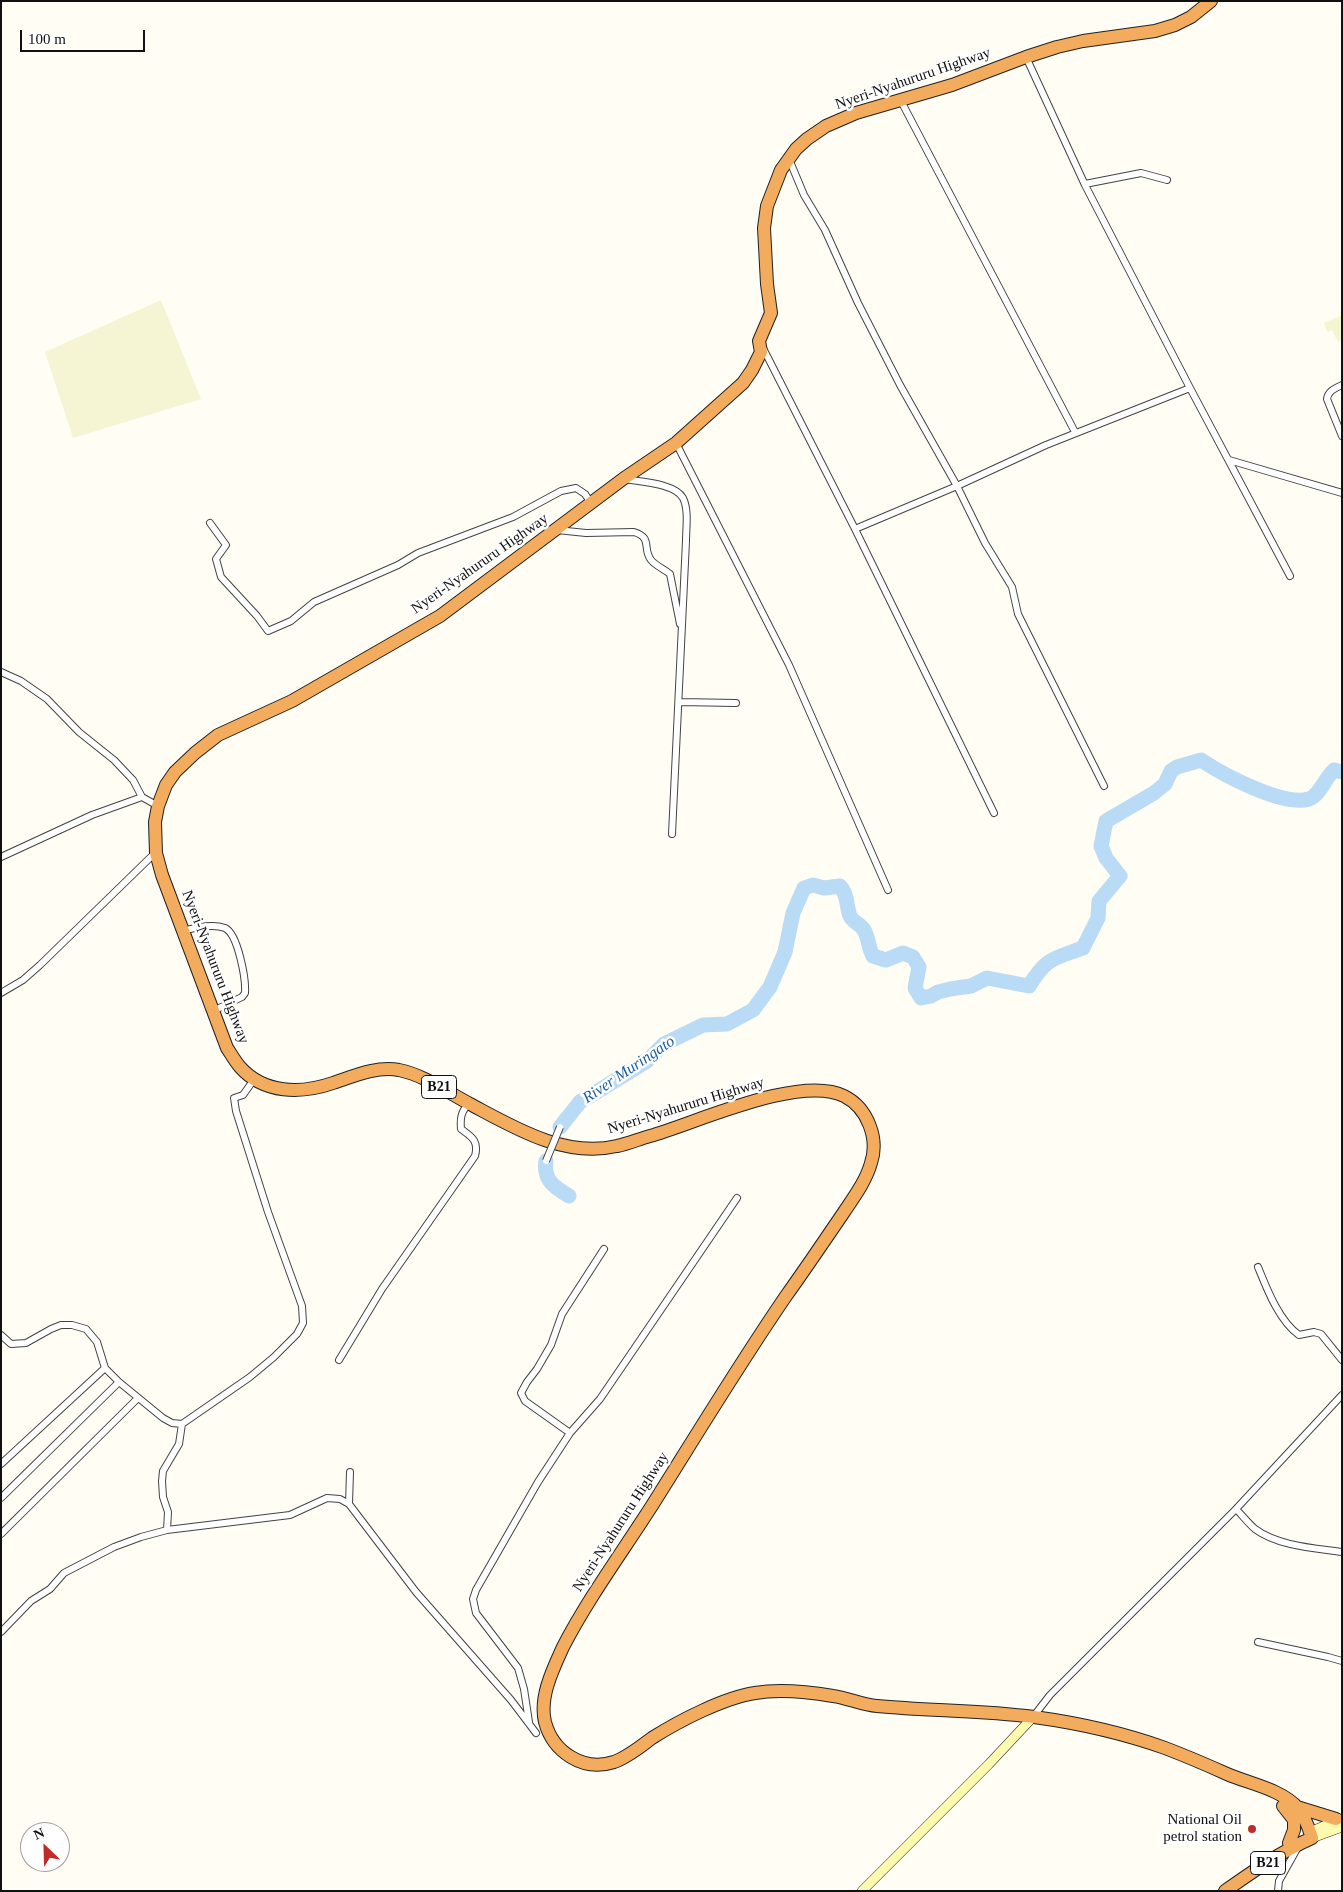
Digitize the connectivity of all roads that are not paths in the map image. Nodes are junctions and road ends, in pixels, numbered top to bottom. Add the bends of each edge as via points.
1 (1211, 1) edge
2 (1026, 57) junction
3 (901, 101) junction
4 (789, 158) junction
5 (1167, 180) dead end
6 (1085, 184) junction
7 (759, 341) junction
8 (1342, 385) edge
9 (1190, 388) junction
10 (1075, 432) junction
11 (1342, 436) edge
12 (676, 443) junction
13 (1229, 460) junction
14 (623, 479) junction
15 (957, 486) junction
16 (1342, 493) edge
17 (591, 503) junction
18 (210, 523) dead end
19 (854, 528) junction
20 (556, 530) junction
21 (1290, 576) dead end
22 (682, 636) junction
23 (1, 672) edge
24 (680, 702) junction
25 (736, 703) dead end
26 (1104, 786) dead end
27 (142, 797) junction
28 (158, 806) junction
29 (994, 813) dead end
30 (672, 834) dead end
31 (156, 852) junction
32 (1, 857) edge
33 (888, 890) dead end
34 (182, 931) junction
35 (1, 993) edge
36 (213, 1011) junction
37 (255, 1078) junction
38 (468, 1103) junction
39 (560, 1127) dead end
40 (546, 1161) dead end
41 (737, 1198) dead end
42 (604, 1249) dead end
43 (1258, 1267) dead end
44 (1, 1335) edge
45 (339, 1360) dead end
46 (1342, 1360) edge
47 (105, 1368) junction
48 (118, 1382) junction
49 (1342, 1395) edge
50 (138, 1398) junction
51 (182, 1424) junction
52 (570, 1432) junction
53 (1, 1464) edge
54 (350, 1472) dead end
55 (1, 1498) edge
56 (349, 1504) junction
57 (1236, 1509) junction
58 (167, 1530) junction
59 (1, 1534) edge
60 (1342, 1552) edge
61 (1, 1632) edge
62 (1258, 1642) dead end
63 (1342, 1662) edge
64 (1033, 1717) junction
65 (529, 1723) junction
66 (536, 1733) dead end
67 (1295, 1812) junction
68 (1340, 1821) edge
69 (1311, 1835) junction
70 (1294, 1843) junction
71 (862, 1891) edge
72 (1216, 1891) edge
73 (1225, 1891) edge
74 (1278, 1891) edge

1 - 2 highway, Nyeri-Nyahururu Highway / B21 via 1175,25 1083,41
2 - 3 highway, Nyeri-Nyahururu Highway / B21
2 - 6 street
3 - 4 highway, Nyeri-Nyahururu Highway / B21 via 856,113 826,126 807,139
3 - 10 street
4 - 7 highway, Nyeri-Nyahururu Highway / B21 via 780,170 767,206 764,228 771,312
4 - 15 street via 858,303
5 - 6 street via 1141,173
6 - 9 street
7 - 12 highway, Nyeri-Nyahururu Highway / B21 via 760,352 743,383
7 - 19 street
8 - 11 street via 1328,394 1327,400
9 - 10 street
9 - 13 street
10 - 15 street
12 - 14 highway, Nyeri-Nyahururu Highway / B21
12 - 33 street via 789,665
13 - 16 street
13 - 21 street
14 - 17 highway, Nyeri-Nyahururu Highway / B21
14 - 22 street via 672,488 683,498 686,541
15 - 19 street
15 - 26 street via 1012,588 1018,614
17 - 18 street via 576,488 561,491 513,517 418,553 314,602 291,621 268,630 221,577 216,558 226,545
17 - 20 highway, Nyeri-Nyahururu Highway / B21
19 - 29 street
20 - 22 street via 641,534 652,562 670,574
20 - 28 highway, Nyeri-Nyahururu Highway / B21 via 440,616 292,701 218,735 175,772
22 - 24 street
23 - 27 street via 21,681 47,700 122,768
24 - 25 street
24 - 30 street
27 - 28 street
27 - 32 street via 92,815
28 - 31 highway, Nyeri-Nyahururu Highway / B21
31 - 34 highway, Nyeri-Nyahururu Highway / B21
31 - 35 street via 52,954
34 - 36 highway, Nyeri-Nyahururu Highway / B21
34 - 36 street via 202,927 224,928 231,932 245,979 245,993
36 - 37 highway, Nyeri-Nyahururu Highway / B21 via 227,1048 240,1068
37 - 38 highway, Nyeri-Nyahururu Highway / B21 via 280,1090 298,1090 320,1087 371,1071 396,1069
37 - 51 street via 243,1095 234,1098 236,1111 302,1306 303,1323 297,1334 268,1362
38 - 45 street via 460,1122 461,1129 475,1139 475,1156 382,1289
38 - 64 highway, Nyeri-Nyahururu Highway / B21 via 525,1133 569,1147 589,1149 614,1147 680,1128 776,1095 824,1091 834,1092 856,1103 870,1127 874,1142 873,1160 852,1200 782,1302 563,1648 544,1705 547,1729 558,1749 584,1763 607,1764 708,1709 757,1692 838,1696 867,1706
39 - 40 street, bridge
41 - 52 street via 600,1399
42 - 52 street via 562,1314 551,1345 522,1393 525,1401
43 - 46 street via 1268,1293 1293,1330 1299,1335 1321,1334
44 - 47 street via 11,1344 26,1344 61,1325 86,1329 97,1342
47 - 48 street
47 - 53 street
48 - 50 street
48 - 55 street
49 - 57 street
50 - 51 street via 167,1421
50 - 59 street
51 - 58 street via 179,1444 162,1481 168,1512
52 - 65 street via 538,1482 473,1599 476,1613 518,1668
54 - 56 street
56 - 58 street via 327,1498 290,1515
56 - 65 street via 416,1592
57 - 60 street via 1256,1530 1275,1539
57 - 64 street via 1050,1695
58 - 61 street via 114,1547 64,1573 50,1589 30,1601
62 - 63 street
64 - 67 highway, Nyeri-Nyahururu Highway / B21 via 1123,1735 1167,1749 1270,1790
64 - 71 street
65 - 66 street
67 - 68 highway, B21
67 - 69 highway
67 - 70 highway, B21
68 - 69 street
69 - 70 highway, B21
70 - 72 highway, B21 via 1234,1876
70 - 73 highway, B21
70 - 74 street

